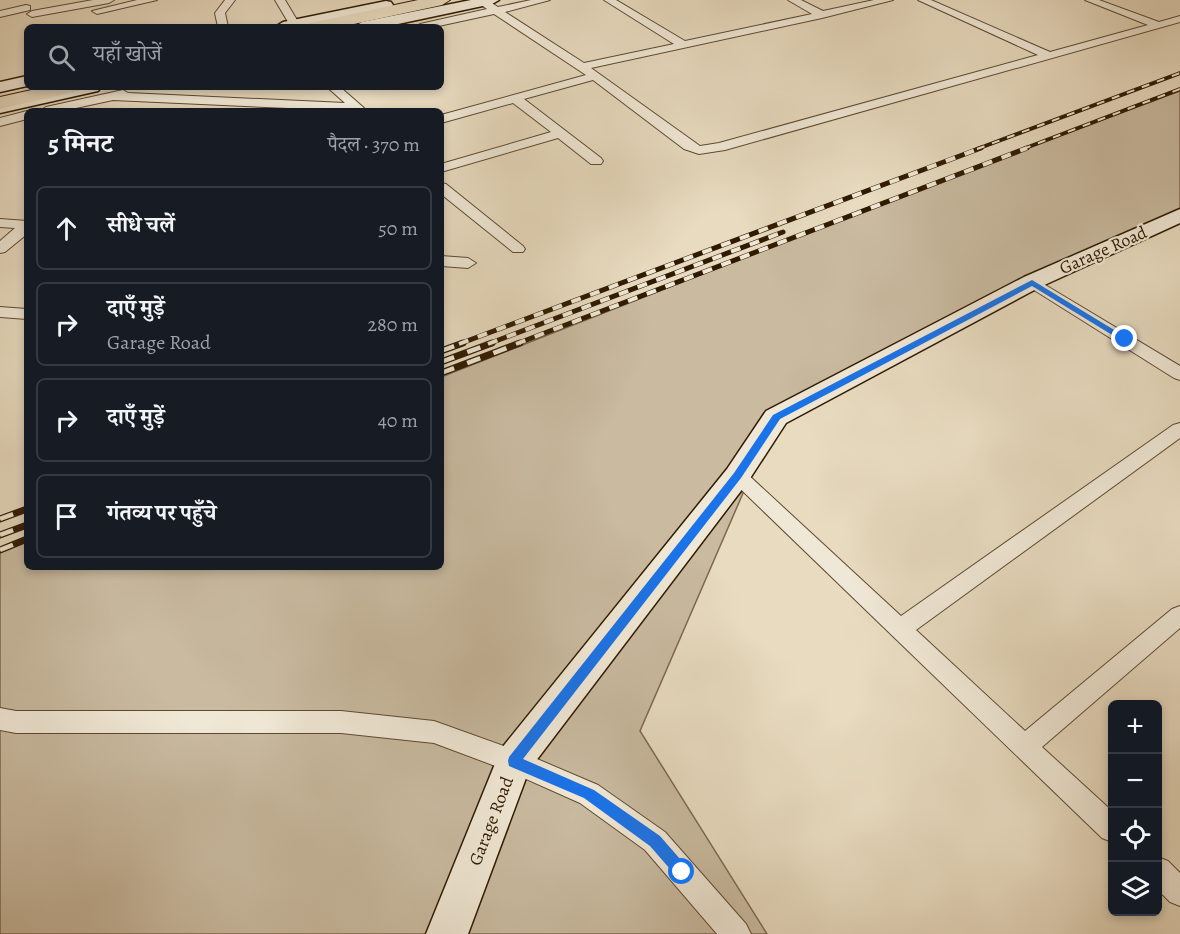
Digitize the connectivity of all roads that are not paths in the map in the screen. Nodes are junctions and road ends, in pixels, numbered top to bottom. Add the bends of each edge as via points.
1 (63, 0) edge
2 (110, 0) edge
3 (152, 0) edge
4 (230, 0) edge
5 (280, 0) edge
6 (408, 0) edge
7 (442, 0) edge
8 (545, 0) edge
9 (609, 0) edge
10 (793, 0) edge
11 (888, 0) edge
12 (923, 0) edge
13 (1090, 0) edge
14 (78, 2) edge
15 (485, 3) edge
16 (0, 14) edge
17 (32, 14) junction
18 (89, 14) junction
19 (822, 15) junction
20 (1180, 19) edge
21 (104, 20) dead end
22 (222, 24) edge
23 (288, 24) edge
24 (298, 24) edge
25 (329, 24) edge
26 (362, 24) edge
27 (377, 24) edge
28 (428, 24) edge
29 (1158, 25) junction
30 (684, 45) junction
31 (1050, 56) junction
32 (582, 67) junction
33 (595, 76) junction
34 (24, 82) edge
35 (0, 87) edge
36 (24, 89) edge
37 (58, 90) edge
38 (79, 90) edge
39 (127, 90) edge
40 (337, 90) edge
41 (111, 92) edge
42 (0, 94) edge
43 (515, 98) junction
44 (181, 101) junction
45 (0, 103) edge
46 (0, 108) edge
47 (56, 108) edge
48 (120, 108) edge
49 (160, 108) edge
50 (253, 108) edge
51 (358, 108) edge
52 (24, 116) edge
53 (444, 118) edge
54 (0, 122) edge
55 (561, 133) junction
56 (596, 161) dead end
57 (444, 167) edge
58 (444, 189) edge
59 (1180, 215) edge
60 (0, 224) edge
61 (24, 225) edge
62 (24, 228) edge
63 (0, 249) edge
64 (518, 249) dead end
65 (444, 261) edge
66 (468, 263) dead end
67 (1032, 282) junction
68 (0, 312) edge
69 (24, 314) edge
70 (1180, 374) edge
71 (1180, 429) edge
72 (737, 476) junction
73 (1180, 615) edge
74 (900, 629) junction
75 (0, 719) edge
76 (1025, 746) junction
77 (514, 761) junction
78 (1108, 823) edge
79 (447, 934) edge
80 (736, 934) edge

1 - 17 street
2 - 14 street
3 - 18 street
4 - 22 street via 220,13
5 - 23 street
6 - 24 main road
7 - 25 highway
8 - 15 street
9 - 30 street
10 - 19 street
11 - 19 street
12 - 31 street
13 - 29 street
14 - 17 street
14 - 18 street via 81,10
15 - 26 highway
15 - 27 main road
15 - 28 street
15 - 32 street
16 - 17 street
18 - 21 street
19 - 30 street
20 - 29 street
29 - 31 street
30 - 32 street
31 - 33 street via 699,150
32 - 33 street
33 - 43 street
34 - 35 main road
36 - 42 highway
37 - 45 highway
38 - 46 main road
39 - 41 street
40 - 51 street
41 - 44 street
41 - 47 street
41 - 48 street
43 - 53 street
43 - 55 street
44 - 49 street
44 - 50 street
52 - 54 street
55 - 56 street
55 - 57 street
58 - 64 street
59 - 67 main road, Garage Road
60 - 61 street
62 - 63 street
65 - 66 street
67 - 70 street
67 - 72 main road, Garage Road via 776,417
68 - 69 street
71 - 74 street
72 - 74 street
72 - 77 main road, Garage Road
73 - 76 street
74 - 76 street
75 - 77 street via 341,722 434,732
76 - 78 street
77 - 79 main road, Garage Road
77 - 80 street via 589,794 655,841

